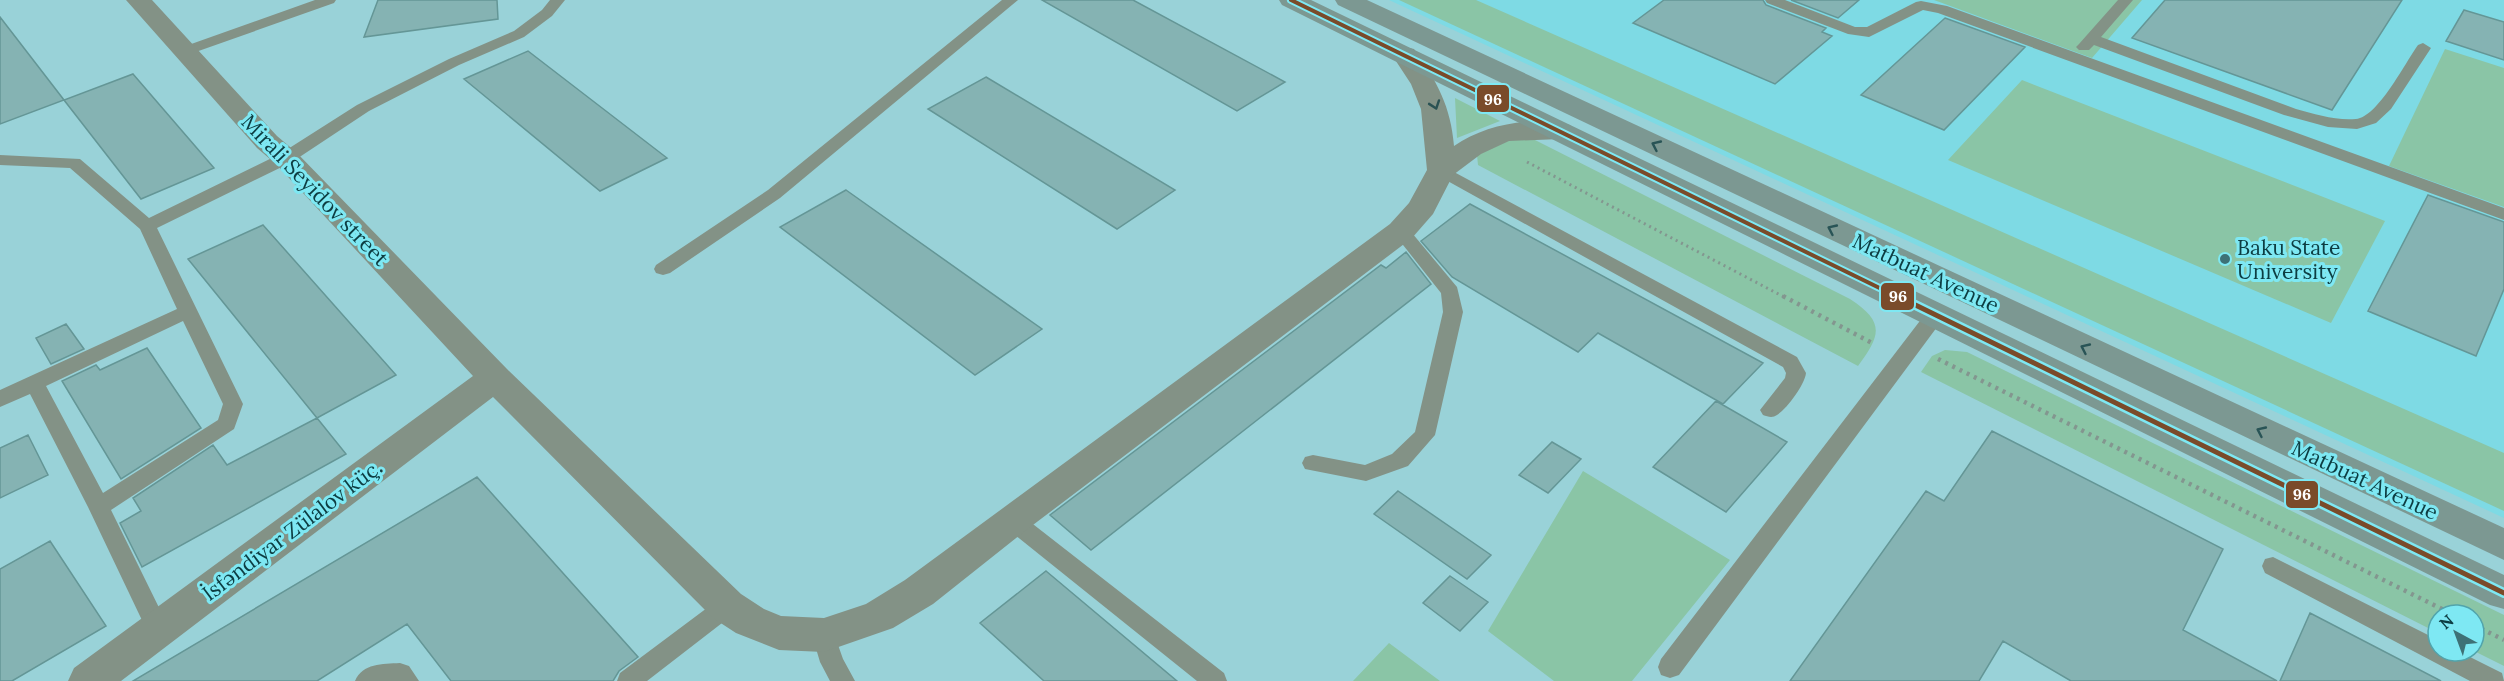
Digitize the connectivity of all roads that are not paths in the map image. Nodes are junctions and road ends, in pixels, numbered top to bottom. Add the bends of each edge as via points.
1 (138, 0) edge
2 (329, 0) edge
3 (558, 0) edge
4 (1011, 0) edge
5 (1292, 0) edge
6 (1347, 0) edge
7 (1772, 0) edge
8 (2126, 0) edge
9 (1924, 2) edge
10 (2092, 39) junction
11 (2423, 48) dead end
12 (185, 51) junction
13 (1405, 55) junction
14 (2075, 57) junction
15 (1560, 131) junction
16 (286, 158) junction
17 (0, 160) edge
18 (21, 160) junction
19 (0, 169) edge
20 (1441, 170) junction
21 (2504, 214) edge
22 (147, 226) junction
23 (1401, 231) junction
24 (663, 269) dead end
25 (189, 310) junction
26 (1936, 314) junction
27 (495, 378) junction
28 (34, 383) junction
29 (0, 399) edge
30 (1770, 410) dead end
31 (1313, 463) dead end
32 (99, 507) junction
33 (1011, 520) junction
34 (2504, 545) edge
35 (2273, 566) dead end
36 (2504, 592) edge
37 (727, 606) junction
38 (158, 630) junction
39 (824, 635) junction
40 (1670, 667) dead end
41 (89, 681) edge
42 (367, 681) edge
43 (407, 681) edge
44 (629, 681) edge
45 (843, 681) edge
46 (1215, 681) edge
47 (2493, 681) edge

1 - 12 street, Mirali Seyidov street
2 - 12 lane
3 - 16 lane via 547,14 519,34 363,108
4 - 24 lane via 774,194
5 - 13 main road, Matbuat Avenue
34 -> 6 main road, Matbuat Avenue
7 - 9 lane via 1853,31 1869,32
8 - 10 lane
9 - 14 lane
10 - 11 lane via 2290,112 2328,122 2357,124 2370,120 2385,106
10 - 14 lane
12 - 16 street, Mirali Seyidov street
13 - 15 main road, Matbuat Avenue
13 -> 20 street via 1424,81 1439,117
14 - 21 lane
15 - 20 street via 1516,130 1494,135 1466,149
15 - 26 main road, Matbuat Avenue
16 - 22 lane
16 - 27 street, Mirali Seyidov street
17 - 18 lane
18 - 19 lane
18 - 22 lane via 74,164
20 - 23 street via 1422,207
20 - 30 lane via 1790,362 1796,373 1795,381
22 - 25 lane
23 - 31 lane via 1450,292 1453,312 1425,435 1400,460 1366,473
23 - 33 street
25 - 28 lane
25 - 32 lane via 233,404 227,424
26 - 36 main road, Matbuat Avenue
26 - 40 lane
27 - 37 street, Mirali Seyidov street
27 - 38 street, İsfəndiyar Zülalov küç.
28 - 29 lane
28 - 32 lane
32 - 38 lane
33 - 39 street via 919,592 879,616
33 - 46 lane
35 - 47 lane
37 - 39 street, Mirali Seyidov street via 779,633
37 - 44 lane
38 - 41 street, İsfəndiyar Zülalov küç.
39 - 45 lane
42 - 43 lane via 376,675 400,674

